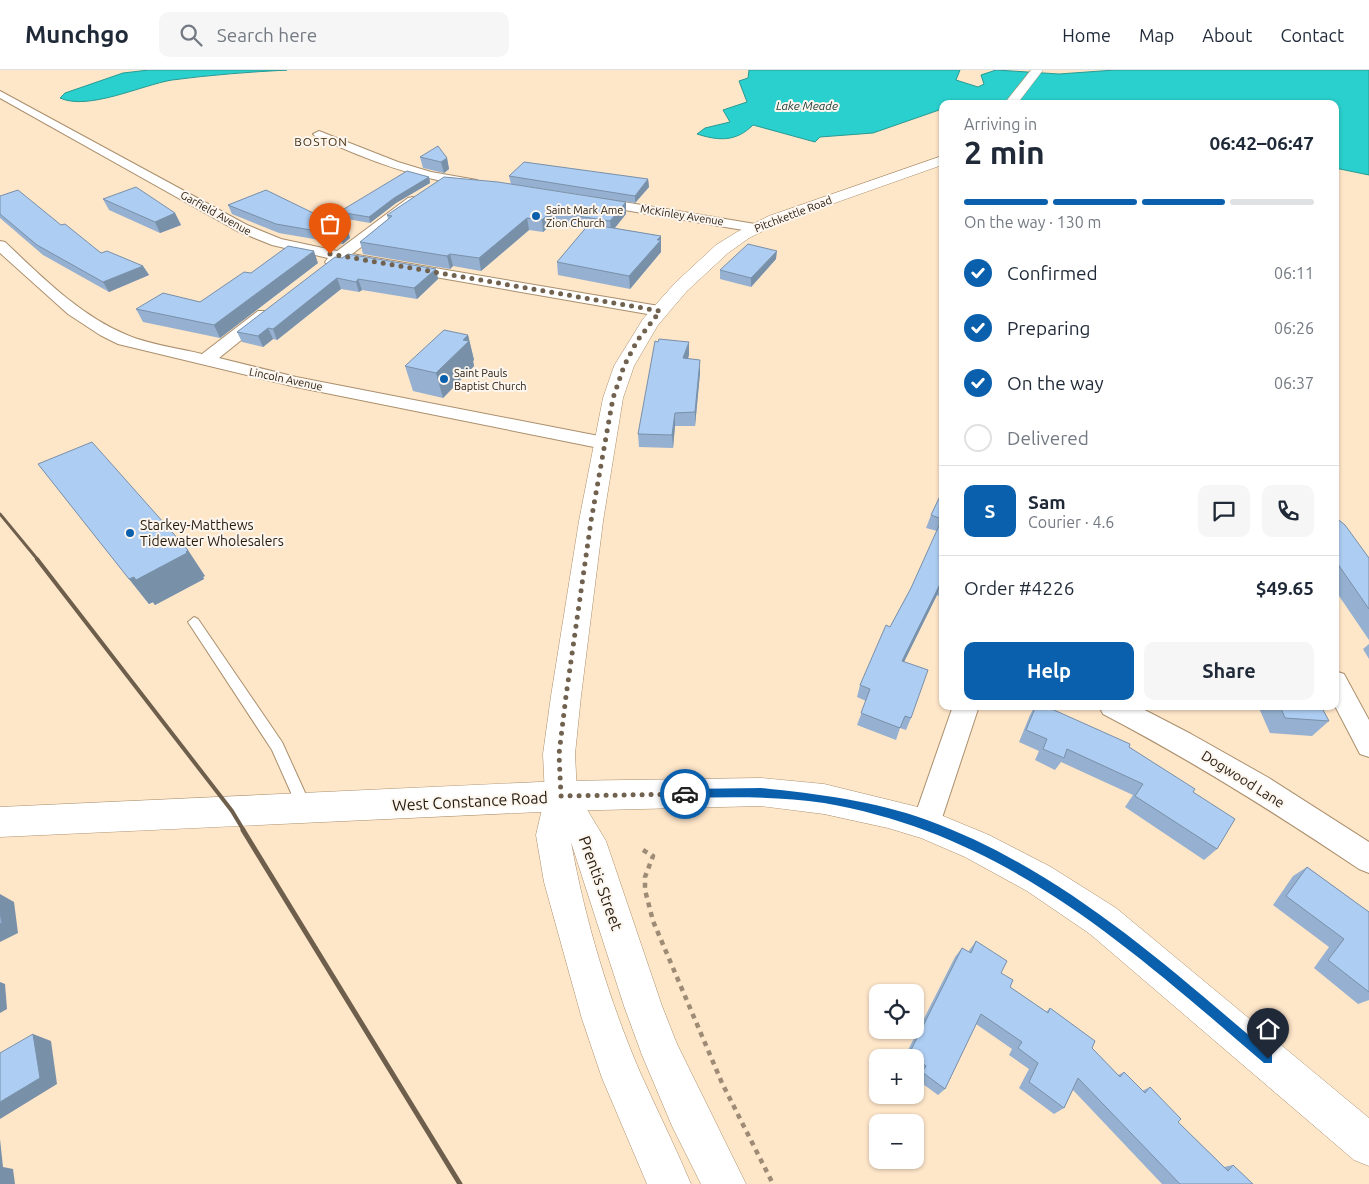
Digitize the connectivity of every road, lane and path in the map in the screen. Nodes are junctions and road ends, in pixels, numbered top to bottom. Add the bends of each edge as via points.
1 (1036, 70) edge
2 (0, 94) edge
3 (1013, 100) edge
4 (319, 134) dead end
5 (939, 161) edge
6 (447, 180) junction
7 (482, 185) edge
8 (584, 200) edge
9 (755, 228) junction
10 (0, 245) edge
11 (340, 256) junction
12 (319, 272) edge
13 (276, 304) edge
14 (660, 311) junction
15 (204, 361) junction
16 (604, 443) junction
17 (194, 622) dead end
18 (1339, 689) edge
19 (965, 710) edge
20 (1120, 710) edge
21 (1369, 746) edge
22 (561, 796) junction
23 (306, 808) junction
24 (0, 822) edge
25 (926, 824) junction
26 (643, 850) dead end
27 (1369, 859) edge
28 (1369, 1145) edge
29 (668, 1184) edge
30 (724, 1184) edge
31 (773, 1184) edge

1 - 3 main road
2 - 11 street, Garfield Avenue via 242,228 277,242
4 - 6 street via 392,166
5 - 9 main road, Pitchkettle Road
6 - 7 street
6 - 11 street via 402,208
8 - 9 street, McKinley Avenue
9 - 14 main road, Pitchkettle Road via 722,249 680,286
10 - 15 street, Lincoln Avenue via 86,322 102,332
11 - 12 street
11 - 14 street, Garfield Avenue
13 - 15 street
14 - 16 main road, Pitchkettle Road via 637,341 624,366 613,398
15 - 16 street, Lincoln Avenue
16 - 22 main road, Pitchkettle Road via 559,754
17 - 23 lane via 277,746
18 - 21 street
19 - 25 street
20 - 27 street, Dogwood Lane via 1259,787
22 - 23 main road, West Constance Road
22 - 25 main road, West Constance Road via 761,792 824,799
22 - 29 main road, Prentis Street via 553,835 561,882 580,952 622,1078
22 - 30 main road, Prentis Street via 590,841 662,1055 686,1111
23 - 24 main road, West Constance Road
25 - 28 main road, West Constance Road via 977,846 1039,879 1103,922
26 - 31 path via 653,856 645,877 645,890 661,943 722,1083

